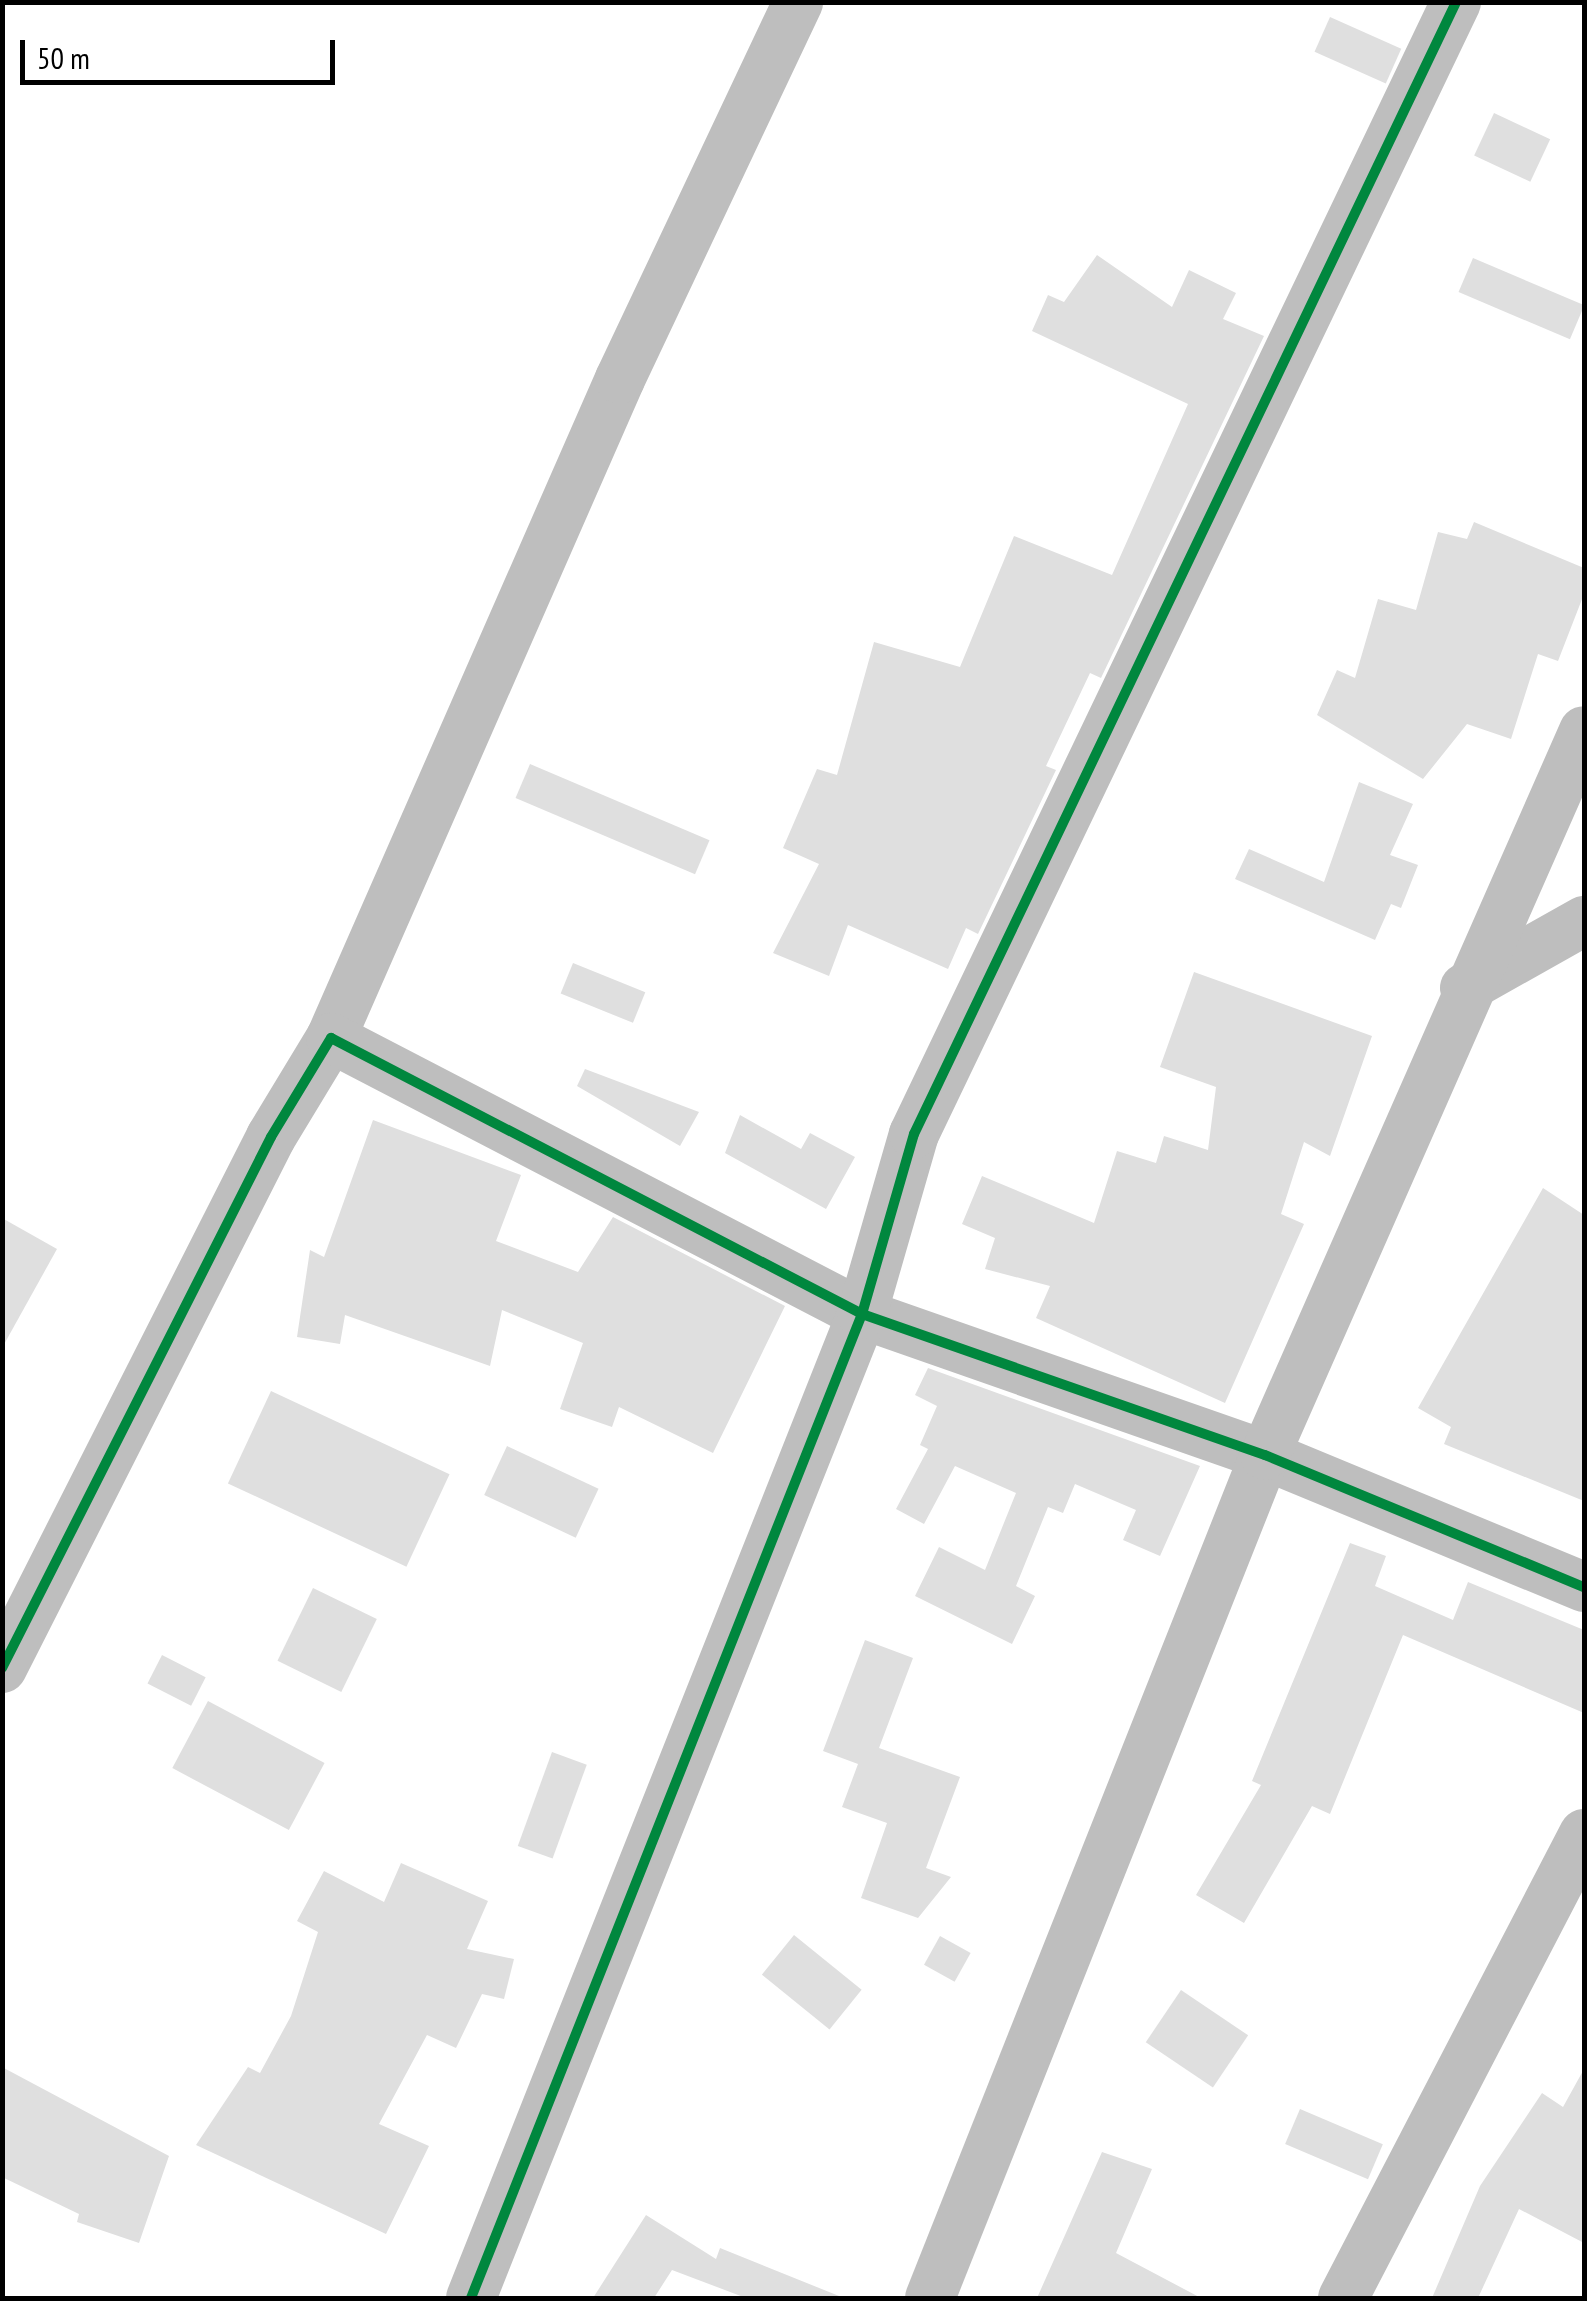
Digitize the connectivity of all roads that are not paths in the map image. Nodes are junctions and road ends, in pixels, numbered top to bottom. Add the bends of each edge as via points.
1 (798, 2) edge
2 (1456, 2) edge
3 (1584, 731) edge
4 (1584, 920) edge
5 (1465, 988) junction
6 (331, 1038) junction
7 (862, 1314) junction
8 (1265, 1455) junction
9 (1584, 1587) edge
10 (2, 1668) edge
11 (1584, 1834) edge
12 (471, 2298) edge
13 (930, 2298) edge
14 (1343, 2298) edge

1 - 6 street via 620,379
2 - 7 street via 914,1134
3 - 5 street
4 - 5 street
5 - 8 street
6 - 7 street
6 - 10 street via 271,1137
7 - 8 street
7 - 12 street
8 - 9 street
8 - 13 street
11 - 14 street

